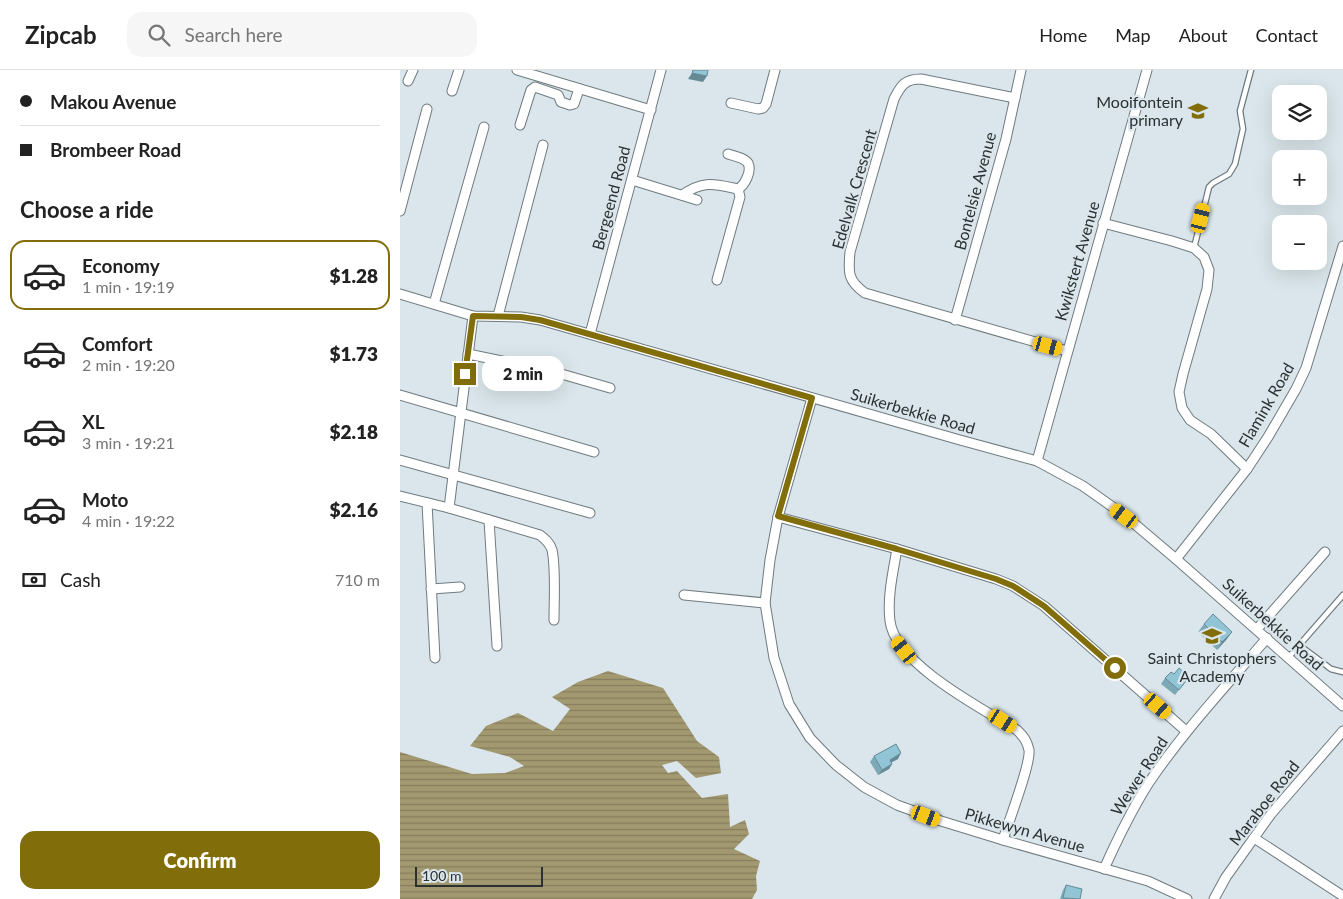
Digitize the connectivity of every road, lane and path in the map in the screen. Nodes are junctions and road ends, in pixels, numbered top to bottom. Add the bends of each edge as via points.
1 (413, 70) edge
2 (458, 70) edge
3 (517, 70) edge
4 (661, 70) edge
5 (776, 70) edge
6 (1021, 70) edge
7 (1147, 70) edge
8 (1251, 70) edge
9 (408, 81) dead end
10 (579, 89) junction
11 (452, 91) dead end
12 (1015, 98) junction
13 (730, 103) dead end
14 (427, 109) dead end
15 (651, 110) junction
16 (520, 125) dead end
17 (484, 127) dead end
18 (543, 145) dead end
19 (728, 154) dead end
20 (632, 180) junction
21 (738, 189) junction
22 (682, 195) junction
23 (697, 200) dead end
24 (400, 211) edge
25 (1103, 223) junction
26 (1194, 248) junction
27 (1343, 251) edge
28 (717, 280) dead end
29 (400, 294) edge
30 (434, 304) junction
31 (473, 316) junction
32 (498, 316) junction
33 (955, 320) junction
34 (590, 334) junction
35 (1067, 351) junction
36 (468, 354) junction
37 (610, 388) dead end
38 (400, 395) edge
39 (812, 398) junction
40 (461, 413) junction
41 (594, 452) dead end
42 (400, 460) edge
43 (1037, 461) junction
44 (1247, 469) junction
45 (453, 476) junction
46 (400, 496) edge
47 (427, 503) junction
48 (449, 508) junction
49 (590, 513) dead end
50 (778, 516) junction
51 (489, 520) junction
52 (897, 549) junction
53 (1325, 552) dead end
54 (1176, 559) junction
55 (460, 587) dead end
56 (431, 589) junction
57 (684, 595) dead end
58 (1343, 595) edge
59 (764, 603) junction
60 (554, 620) dead end
61 (1257, 629) junction
62 (1267, 638) junction
63 (1299, 645) junction
64 (497, 646) dead end
65 (435, 658) dead end
66 (1288, 658) junction
67 (1343, 672) edge
68 (1343, 706) edge
69 (1186, 731) junction
70 (1343, 731) edge
71 (1254, 838) junction
72 (1003, 840) junction
73 (1104, 869) junction
74 (1343, 896) edge
75 (1187, 899) edge
76 (1214, 899) edge

1 - 9 street
2 - 11 street
3 - 10 street
4 - 15 street, Bergeend Road
5 - 13 street via 763,108
6 - 12 street, Bontelsie Avenue
7 - 25 street, Kwikstert Avenue
8 - 26 lane via 1240,110 1243,129 1236,164 1209,187
10 - 15 street
10 - 16 street via 574,104 570,105 561,102 558,95 535,87 531,90
12 - 33 street, Bontelsie Avenue
12 - 33 street, Edelvalk Crescent via 921,79 906,82 894,99 850,252 850,278 865,293
14 - 24 street
15 - 20 street, Bergeend Road
17 - 30 street
18 - 32 street
19 - 21 street via 748,164 745,183
20 - 22 street
20 - 34 street, Bergeend Road
21 - 22 street via 712,183
21 - 28 street via 738,206
22 - 23 street
25 - 26 street
25 - 35 street, Kwikstert Avenue
26 - 44 street via 1204,257 1209,270 1207,290 1182,374 1179,392 1182,408 1190,420 1211,434
27 - 44 street, Flamink Road via 1306,368
29 - 30 street, Suikerbekkie Road
30 - 31 street, Suikerbekkie Road
31 - 32 street, Suikerbekkie Road
31 - 36 street
32 - 34 street, Suikerbekkie Road via 540,320
33 - 35 street, Edelvalk Crescent
34 - 39 street, Suikerbekkie Road
35 - 43 street, Kwikstert Avenue
36 - 37 street via 552,371
36 - 40 street
38 - 40 street
39 - 43 street, Suikerbekkie Road
39 - 50 street, Pikkewyn Avenue
40 - 41 street
40 - 45 street
42 - 45 street
43 - 54 street, Suikerbekkie Road via 1083,486
44 - 54 street, Flamink Road
45 - 48 street
45 - 49 street
46 - 47 street
47 - 48 street
47 - 56 street
48 - 51 street
50 - 52 street
50 - 59 street, Pikkewyn Avenue
51 - 60 street via 547,540 553,559
51 - 64 street
52 - 69 street via 1013,586 1044,606
52 - 72 street via 889,604 890,623 897,640 911,659 929,674 1018,730 1026,739 1030,752 1027,766
53 - 61 street
54 - 61 street, Suikerbekkie Road
55 - 56 street
56 - 65 street
57 - 59 street
58 - 63 lane
59 - 72 street, Pikkewyn Avenue via 774,658 789,704 810,738 836,765 864,787 897,805
61 - 62 street, Suikerbekkie Road
62 - 66 street, Suikerbekkie Road
62 - 69 street, Wewer Road
63 - 66 lane
63 - 67 lane via 1331,669
66 - 68 street, Suikerbekkie Road
69 - 73 street, Wewer Road via 1124,825
70 - 71 street, Maraboe Road
71 - 74 street
71 - 76 street, Maraboe Road
72 - 73 street, Pikkewyn Avenue
73 - 75 street, Pikkewyn Avenue via 1148,881

